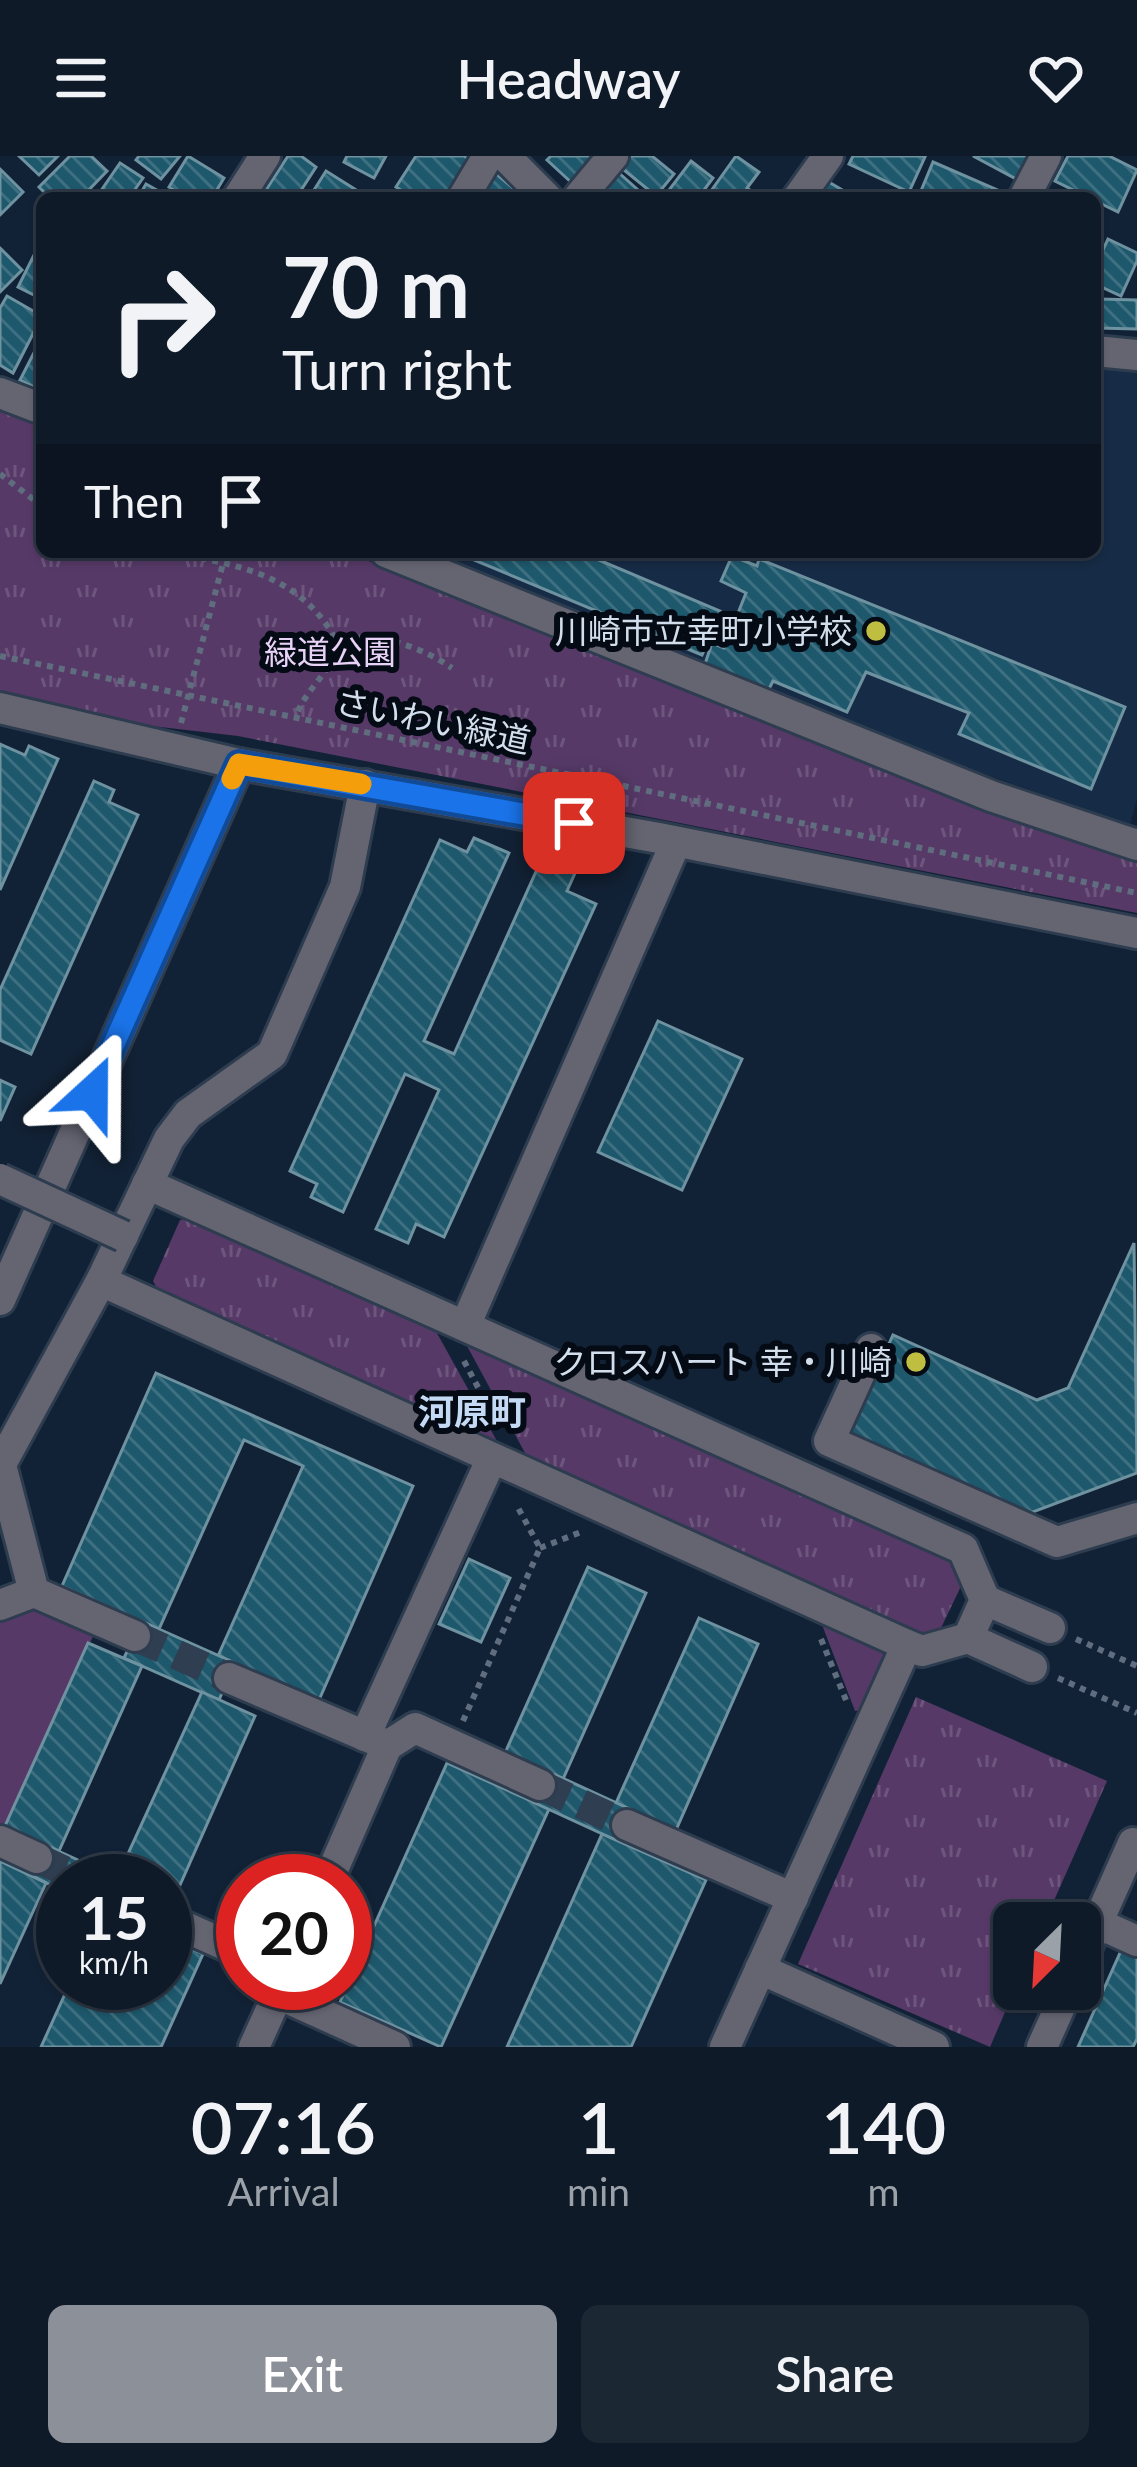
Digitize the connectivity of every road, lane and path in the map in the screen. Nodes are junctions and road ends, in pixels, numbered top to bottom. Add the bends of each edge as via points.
1 (265, 156) edge
2 (488, 156) edge
3 (505, 156) edge
4 (613, 156) edge
5 (828, 156) edge
6 (1046, 156) edge
7 (242, 192) edge
8 (467, 192) edge
9 (542, 192) edge
10 (583, 192) edge
11 (802, 192) edge
12 (1027, 192) edge
13 (1101, 352) edge
14 (1137, 355) edge
15 (0, 393) edge
16 (36, 407) edge
17 (0, 474) edge
18 (36, 501) edge
19 (200, 558) edge
20 (225, 558) edge
21 (401, 558) edge
22 (224, 562) junction
23 (335, 641) junction
24 (0, 656) edge
25 (452, 668) dead end
26 (188, 694) junction
27 (0, 708) edge
28 (296, 717) junction
29 (181, 722) dead end
30 (239, 764) junction
31 (364, 785) junction
32 (676, 842) junction
33 (1137, 845) edge
34 (1137, 893) edge
35 (1137, 933) edge
36 (0, 1180) edge
37 (147, 1184) junction
38 (123, 1236) junction
39 (101, 1281) junction
40 (0, 1300) edge
41 (453, 1321) junction
42 (871, 1349) dead end
43 (492, 1458) junction
44 (0, 1466) edge
45 (523, 1472) junction
46 (1137, 1518) edge
47 (34, 1592) junction
48 (805, 1599) junction
49 (985, 1600) junction
50 (0, 1605) edge
51 (1050, 1628) joint
52 (134, 1636) tunnel mouth
53 (968, 1638) junction
54 (908, 1645) junction
55 (1032, 1666) joint
56 (1137, 1666) edge
57 (229, 1678) tunnel mouth
58 (1137, 1713) edge
59 (376, 1741) junction
60 (863, 1741) junction
61 (452, 1746) junction
62 (540, 1785) tunnel mouth
63 (627, 1825) tunnel mouth
64 (0, 1840) edge
65 (1133, 1843) dead end
66 (337, 1854) edge
67 (36, 1858) tunnel mouth
68 (793, 1898) junction
69 (1101, 1914) edge
70 (1101, 1925) edge
71 (1137, 1941) edge
72 (760, 1970) junction
73 (270, 2010) edge
74 (323, 2010) edge
75 (1059, 2010) edge
76 (254, 2047) edge
77 (395, 2047) edge
78 (725, 2047) edge
79 (934, 2047) edge
80 (1042, 2047) edge

1 - 7 street
2 - 8 street
3 - 9 street
4 - 10 street
5 - 11 street
6 - 12 street
13 - 14 street
15 - 16 street
17 - 18 path
19 - 22 path
20 - 22 path
21 - 33 street via 991,796
22 - 23 path via 304,598
22 - 26 path
23 - 25 path via 352,636 410,646
23 - 28 path
24 - 26 path, さいわい緑道
26 - 28 path, さいわい緑道
26 - 29 path
27 - 30 street
28 - 34 path, さいわい緑道
30 - 31 street
30 - 40 street
31 - 32 street
31 - 37 street via 345,886 272,1054 188,1114
32 - 35 street
32 - 41 street
36 - 38 street, bridge
37 - 38 street
37 - 41 street
38 - 39 street
39 - 43 street
39 - 44 street
41 - 45 path
41 - 49 street via 963,1549
42 - 46 street via 830,1441 1057,1542
43 - 45 street
43 - 59 street
43 - 61 path via 540,1548
44 - 47 street
45 - 48 street
47 - 50 street
47 - 52 street
48 - 54 street
48 - 60 path
49 - 51 street
49 - 53 street
51 - 56 path
53 - 54 street via 922,1651
53 - 55 street
54 - 60 street
55 - 58 path
57 - 59 street
59 - 61 street via 415,1729
59 - 66 street
60 - 68 street
61 - 62 street
63 - 68 street
64 - 67 street
65 - 69 street
68 - 72 street
70 - 71 street
72 - 78 street
72 - 79 street
73 - 76 street
74 - 77 street
75 - 80 street

